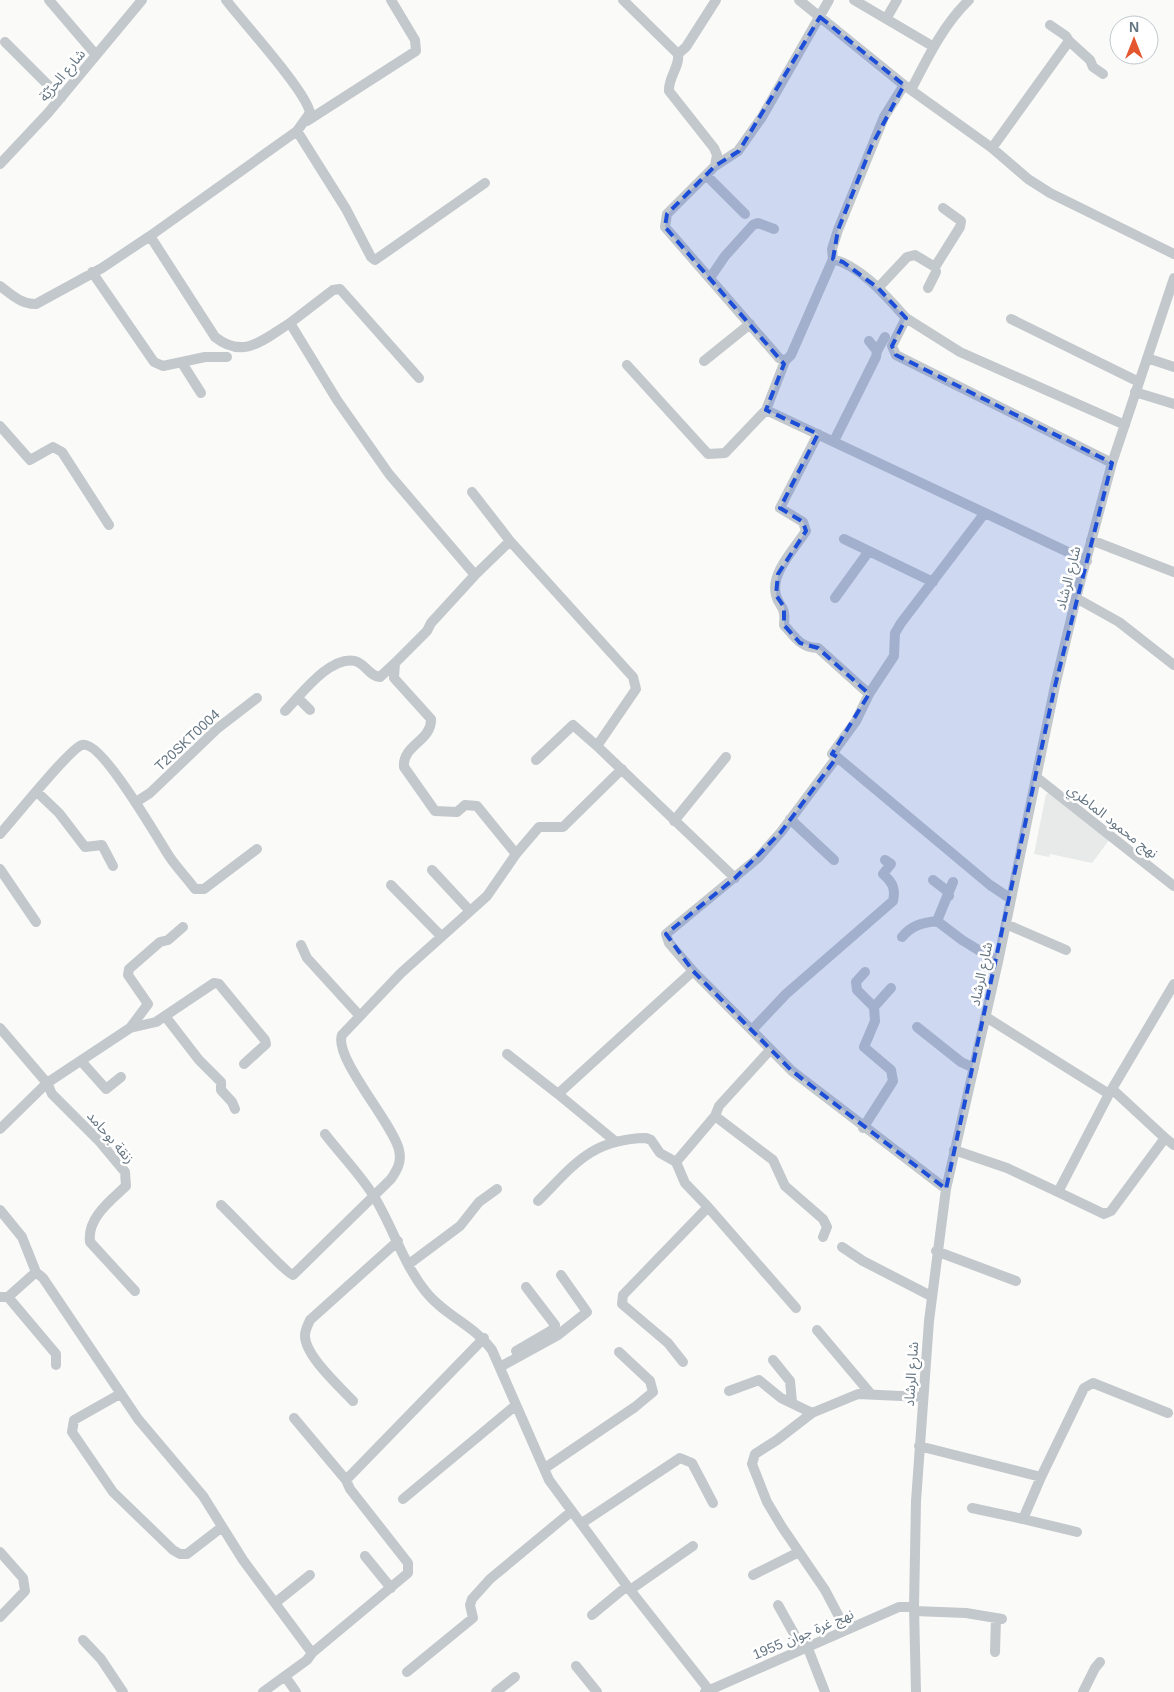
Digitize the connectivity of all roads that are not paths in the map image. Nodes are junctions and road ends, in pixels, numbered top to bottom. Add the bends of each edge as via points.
1 (49, 0) edge
2 (142, 0) edge
3 (226, 0) edge
4 (391, 0) edge
5 (623, 0) edge
6 (716, 0) edge
7 (799, 0) edge
8 (829, 0) edge
9 (854, 0) edge
10 (897, 0) edge
11 (969, 0) edge
12 (820, 16) junction
13 (886, 19) junction
14 (1050, 25) dead end
15 (5, 42) dead end
16 (1069, 42) junction
17 (934, 47) junction
18 (678, 54) junction
19 (96, 55) junction
20 (1103, 74) dead end
21 (907, 88) junction
22 (61, 98) junction
23 (306, 121) junction
24 (297, 131) junction
25 (992, 148) junction
26 (0, 164) edge
27 (715, 166) junction
28 (706, 175) junction
29 (485, 183) dead end
30 (943, 208) dead end
31 (745, 214) dead end
32 (774, 228) dead end
33 (150, 236) junction
34 (1174, 254) edge
35 (832, 259) junction
36 (935, 267) junction
37 (92, 272) junction
38 (710, 278) junction
39 (1174, 278) edge
40 (0, 286) edge
41 (878, 288) junction
42 (928, 288) dead end
43 (906, 318) junction
44 (1011, 319) dead end
45 (290, 323) junction
46 (750, 324) junction
47 (885, 337) dead end
48 (869, 341) dead end
49 (877, 351) junction
50 (227, 357) dead end
51 (1147, 358) junction
52 (785, 361) junction
53 (704, 362) dead end
54 (182, 363) junction
55 (627, 365) dead end
56 (1174, 367) edge
57 (419, 378) dead end
58 (1137, 387) junction
59 (201, 393) dead end
60 (1174, 404) edge
61 (766, 410) junction
62 (1125, 425) junction
63 (0, 426) edge
64 (818, 434) junction
65 (834, 441) junction
66 (1112, 463) junction
67 (472, 492) dead end
68 (984, 514) junction
69 (109, 525) dead end
70 (844, 540) dead end
71 (1092, 540) junction
72 (510, 541) junction
73 (869, 551) junction
74 (1086, 561) junction
75 (1174, 572) edge
76 (475, 575) junction
77 (933, 582) junction
78 (836, 598) dead end
79 (1076, 598) junction
80 (395, 663) junction
81 (1174, 665) edge
82 (869, 694) junction
83 (257, 698) dead end
84 (298, 698) junction
85 (310, 710) dead end
86 (284, 711) dead end
87 (597, 746) junction
88 (837, 757) junction
89 (726, 758) dead end
90 (536, 760) dead end
91 (622, 770) junction
92 (1036, 777) junction
93 (37, 792) junction
94 (136, 802) junction
95 (790, 819) junction
96 (674, 821) junction
97 (0, 834) edge
98 (257, 849) dead end
99 (516, 854) junction
100 (834, 860) dead end
101 (885, 860) dead end
102 (113, 866) dead end
103 (0, 869) edge
104 (432, 870) dead end
105 (735, 878) junction
106 (933, 880) dead end
107 (953, 882) dead end
108 (392, 884) dead end
109 (1174, 886) edge
110 (949, 896) junction
111 (1011, 899) junction
112 (470, 911) junction
113 (937, 921) junction
114 (36, 922) dead end
115 (1006, 924) junction
116 (183, 927) dead end
117 (441, 936) junction
118 (902, 937) dead end
119 (301, 945) dead end
120 (1066, 950) dead end
121 (998, 962) junction
122 (693, 971) junction
123 (865, 972) dead end
124 (1174, 984) edge
125 (891, 988) dead end
126 (874, 1007) junction
127 (359, 1015) junction
128 (165, 1016) junction
129 (986, 1017) junction
130 (917, 1027) dead end
131 (0, 1028) edge
132 (130, 1028) junction
133 (752, 1030) junction
134 (770, 1050) junction
135 (507, 1054) dead end
136 (81, 1061) junction
137 (244, 1064) dead end
138 (974, 1068) junction
139 (121, 1077) dead end
140 (47, 1083) junction
141 (1111, 1092) junction
142 (558, 1094) junction
143 (236, 1109) dead end
144 (714, 1116) junction
145 (0, 1128) edge
146 (863, 1128) junction
147 (325, 1134) dead end
148 (1165, 1138) junction
149 (616, 1142) junction
150 (1174, 1144) edge
151 (954, 1150) junction
152 (676, 1162) junction
153 (497, 1189) dead end
154 (946, 1189) junction
155 (1058, 1192) junction
156 (374, 1196) junction
157 (538, 1201) dead end
158 (221, 1206) dead end
159 (708, 1207) junction
160 (0, 1210) edge
161 (822, 1237) dead end
162 (398, 1241) junction
163 (842, 1247) dead end
164 (936, 1251) junction
165 (409, 1264) junction
166 (36, 1272) junction
167 (561, 1275) dead end
168 (1016, 1281) dead end
169 (526, 1287) dead end
170 (135, 1291) dead end
171 (931, 1296) junction
172 (4, 1297) edge
173 (796, 1308) dead end
174 (817, 1330) dead end
175 (484, 1338) junction
176 (619, 1352) dead end
177 (774, 1360) dead end
178 (683, 1362) dead end
179 (499, 1364) junction
180 (56, 1365) dead end
181 (729, 1391) dead end
182 (120, 1394) junction
183 (870, 1394) junction
184 (923, 1397) junction
185 (353, 1401) dead end
186 (792, 1402) junction
187 (516, 1405) junction
188 (812, 1413) junction
189 (1168, 1413) dead end
190 (294, 1418) dead end
191 (919, 1446) junction
192 (545, 1468) junction
193 (1041, 1477) junction
194 (346, 1480) junction
195 (403, 1499) dead end
196 (713, 1503) dead end
197 (972, 1508) dead end
198 (572, 1511) junction
199 (1023, 1519) junction
200 (582, 1523) junction
201 (222, 1527) junction
202 (1077, 1532) dead end
203 (693, 1546) dead end
204 (0, 1552) edge
205 (799, 1552) junction
206 (365, 1556) dead end
207 (310, 1575) dead end
208 (753, 1575) dead end
209 (391, 1588) junction
210 (628, 1588) junction
211 (275, 1603) junction
212 (778, 1605) dead end
213 (914, 1609) junction
214 (592, 1615) dead end
215 (0, 1617) edge
216 (846, 1630) junction
217 (83, 1640) dead end
218 (805, 1647) junction
219 (995, 1652) dead end
220 (312, 1653) junction
221 (1100, 1662) dead end
222 (576, 1666) dead end
223 (407, 1672) dead end
224 (285, 1676) junction
225 (515, 1677) dead end
226 (707, 1691) edge
227 (123, 1692) edge
228 (263, 1692) edge
229 (296, 1692) edge
230 (496, 1692) edge
231 (597, 1692) edge
232 (825, 1692) edge
233 (916, 1692) edge
234 (1083, 1692) edge

1 - 19 street
2 - 19 street, شارع الحرّيّة
3 - 23 street via 309,105
4 - 23 street via 415,40 416,50
5 - 18 street
6 - 18 street via 686,47
7 - 12 street
8 - 12 street
9 - 13 street
10 - 13 street
11 - 17 street via 956,13
12 - 21 street
12 - 27 street via 762,117 738,151
13 - 17 street
14 - 16 street
15 - 22 street
16 - 20 street
16 - 25 street
17 - 21 street
18 - 27 street via 679,60 668,84 669,91 714,148 717,155
19 - 22 street, شارع الحرّيّة
21 - 25 street
21 - 35 street via 884,117 838,230
22 - 26 street, شارع الحرّيّة
23 - 24 street
24 - 29 street via 375,260
24 - 33 street
25 - 34 street via 1050,193
27 - 28 street
28 - 31 street
28 - 38 street via 667,214 665,227
30 - 36 street via 962,221
32 - 38 street via 758,223 753,225
33 - 37 street
33 - 45 street via 215,337 225,345 237,349 251,347
35 - 41 street via 843,262
35 - 52 street via 792,355
36 - 41 street via 915,255 907,258
36 - 42 street via 936,272
37 - 40 street via 36,304 21,302
37 - 54 street via 154,362 163,366
38 - 46 street
39 - 51 street, شارع الرشاد
41 - 43 street
43 - 62 street via 960,352
43 - 66 street via 892,346 896,355
44 - 58 street
45 - 57 street via 333,290 340,289
45 - 76 street via 337,400 389,474
46 - 52 street via 778,358
46 - 53 street
47 - 49 street
48 - 49 street
49 - 65 street
50 - 54 street via 205,357
51 - 56 street
51 - 58 street, شارع الرشاد
52 - 61 street
54 - 59 street
55 - 61 street via 708,454 725,453
58 - 60 street
58 - 62 street, شارع الرشاد
61 - 64 street
62 - 66 street, شارع الرشاد
63 - 69 street via 30,460 53,447 62,452
64 - 65 street
64 - 82 street via 780,508 803,522 806,531 778,574 776,595 784,607 784,625 800,643 808,648 818,648
65 - 68 street
66 - 71 street, شارع الرشاد
67 - 72 street
68 - 74 street
68 - 77 street
70 - 73 street
71 - 74 street, شارع الرشاد
71 - 75 street
72 - 76 street
72 - 87 street via 633,677 636,689
73 - 77 street
73 - 78 street
74 - 79 street, شارع الرشاد
76 - 80 street via 431,623 427,632
77 - 82 street via 896,634 894,656
79 - 81 street via 1119,622
79 - 92 street, شارع الرشاد
80 - 84 street via 380,677 374,677 356,661 339,663 312,681
80 - 99 street via 394,678 431,719 429,732 404,760 409,775 435,811 457,812 465,805 477,806
82 - 88 street via 856,720 832,754
83 - 94 street, T20SKT0004 via 218,728 150,793
84 - 85 street
84 - 86 street
87 - 90 street via 573,726
87 - 91 street
88 - 95 street
88 - 111 street
89 - 96 street
91 - 96 street
91 - 99 street via 563,827 539,827
92 - 109 street, نهج محمود الماطري
92 - 111 street, شارع الرشاد
93 - 94 street via 64,761 80,746 86,745 91,746
93 - 97 street
93 - 102 street via 59,813 84,847 102,845
94 - 98 street via 169,856 195,889 204,889
95 - 100 street
95 - 105 street via 758,858
96 - 105 street
99 - 112 street via 487,896
101 - 133 street via 891,864 882,874 892,882 894,901 786,994
103 - 114 street
104 - 112 street
105 - 122 street via 666,934 669,943
106 - 110 street
107 - 110 street
108 - 117 street
110 - 113 street
111 - 115 street, شارع الرشاد
112 - 117 street
113 - 118 street via 908,929
113 - 121 street
115 - 120 street
115 - 121 street, شارع الرشاد
116 - 132 street via 129,969 128,976 148,1004
117 - 127 street
119 - 127 street via 307,958
121 - 129 street, شارع الرشاد
122 - 133 street
122 - 142 street
123 - 126 street via 856,982 857,990
124 - 141 street
125 - 126 street
126 - 146 street via 875,1021 864,1047 891,1070 893,1081
127 - 156 street via 342,1035 341,1045 349,1065 399,1150 399,1167
128 - 132 street via 156,1022
128 - 137 street via 214,983 218,984 266,1044
128 - 143 street via 199,1060 221,1082 221,1090
129 - 138 street, شارع الرشاد
129 - 141 street
130 - 138 street via 961,1062
131 - 140 street, زنقة بوحامد
132 - 136 street
133 - 134 street
134 - 144 street via 719,1106
134 - 146 street
135 - 142 street
136 - 139 street via 106,1089
136 - 140 street
138 - 151 street, شارع الرشاد
140 - 145 street
140 - 170 street, زنقة بوحامد via 52,1094 125,1172 126,1186 100,1211 89,1235 90,1242
141 - 148 street
141 - 155 street
142 - 149 street
144 - 152 street
144 - 161 street via 773,1160 785,1186 823,1219 826,1227
146 - 154 street
147 - 156 street
148 - 150 street
148 - 155 street via 1112,1211 1104,1214
149 - 152 street via 646,1138 660,1153
149 - 157 street via 583,1156
151 - 154 street, شارع الرشاد
151 - 155 street via 1007,1168
152 - 159 street via 685,1183
153 - 165 street via 479,1202 460,1226
154 - 164 street, شارع الرشاد
156 - 158 street via 293,1276
156 - 162 street
159 - 173 street
159 - 178 street via 622,1295 622,1304 668,1343
160 - 166 street via 22,1237
162 - 165 street
162 - 185 street via 310,1320 305,1336 310,1350 325,1371
163 - 171 street
164 - 168 street
164 - 171 street, شارع الرشاد
165 - 175 street via 426,1292 442,1308
166 - 172 street
166 - 182 street via 103,1364
167 - 179 street via 587,1312 558,1335
169 - 179 street via 555,1325
171 - 184 street, شارع الرشاد
172 - 180 street via 56,1354
174 - 183 street
175 - 179 street
175 - 194 street
176 - 192 street via 650,1381 653,1392
177 - 186 street via 790,1381
179 - 187 street
181 - 186 street via 759,1380 781,1398
182 - 201 street via 203,1496
182 - 201 street via 74,1420 72,1432 113,1492 180,1554 187,1554
183 - 184 street
183 - 188 street via 848,1397
184 - 191 street, شارع الرشاد
186 - 188 street
187 - 192 street
187 - 195 street
188 - 205 street via 755,1454 752,1464 767,1502
189 - 193 street via 1093,1383 1084,1388
190 - 194 street
191 - 193 street
191 - 213 street, شارع الرشاد
192 - 198 street via 549,1480
193 - 199 street
194 - 209 street via 408,1563 408,1573
196 - 200 street via 692,1463 680,1458
197 - 199 street
198 - 200 street
198 - 223 street via 490,1579 472,1599 473,1618
199 - 202 street
200 - 210 street
201 - 211 street
203 - 210 street
204 - 215 street via 23,1578 25,1591
205 - 208 street
205 - 216 street via 825,1590
206 - 209 street
207 - 211 street
209 - 220 street
210 - 214 street
210 - 226 street
211 - 220 street
212 - 218 street
213 - 216 street, نهج غرة جوان 1955 via 899,1607
213 - 219 street, نهج غرة جوان 1955 via 999,1619
213 - 233 street, شارع الرشاد
216 - 218 street, نهج غرة جوان 1955
217 - 227 street via 101,1659
218 - 226 street, نهج غرة جوان 1955
218 - 232 street
220 - 224 street
221 - 234 street
222 - 231 street
224 - 228 street
224 - 229 street
225 - 230 street

